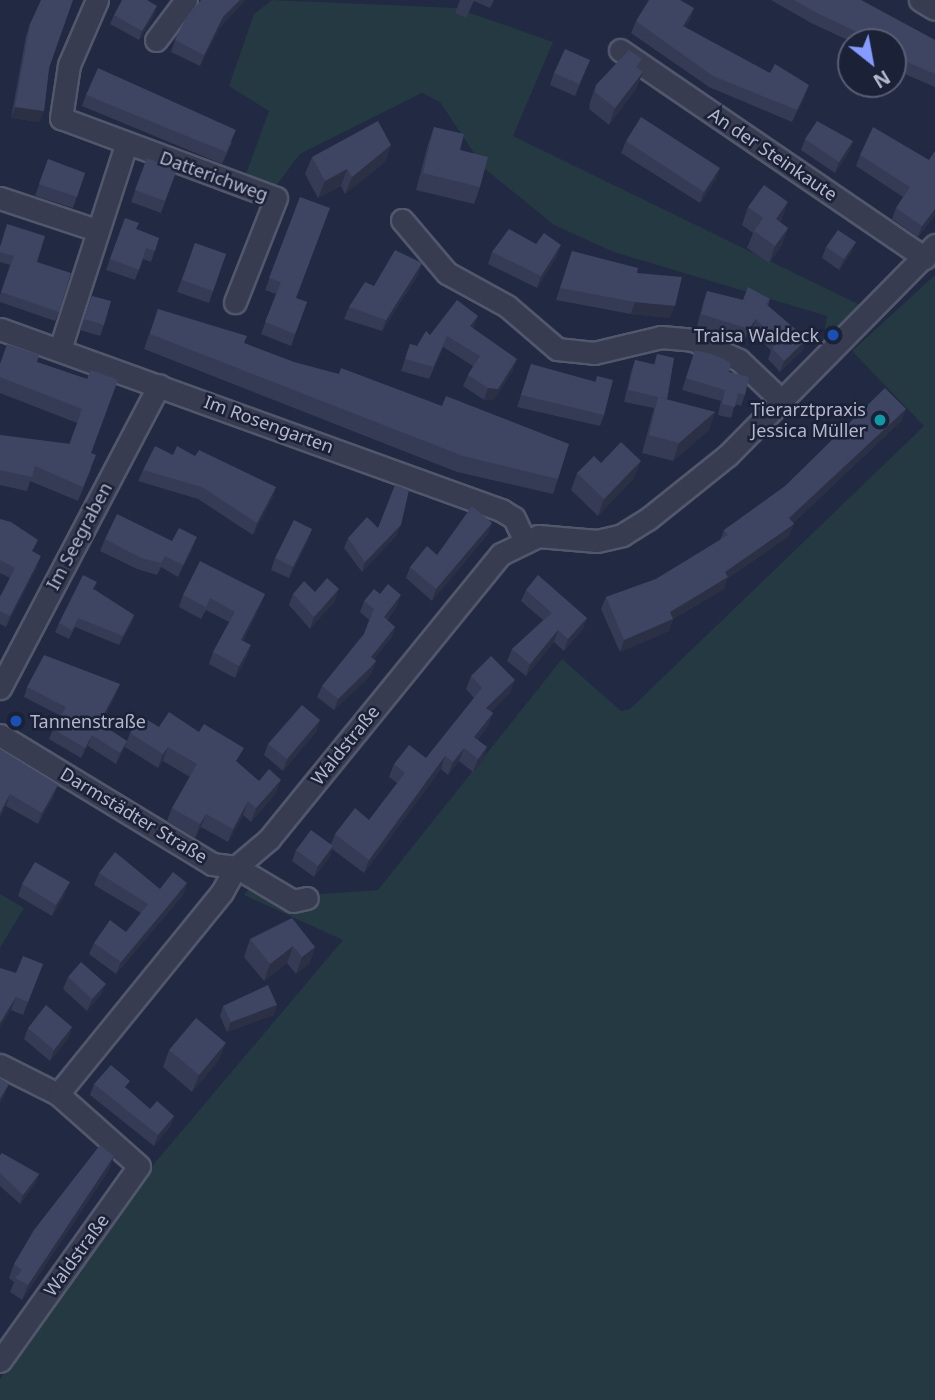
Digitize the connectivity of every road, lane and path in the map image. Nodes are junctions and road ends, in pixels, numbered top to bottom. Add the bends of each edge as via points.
1 (97, 0) edge
2 (920, 0) edge
3 (178, 3) edge
4 (935, 9) edge
5 (156, 40) dead end
6 (620, 50) dead end
7 (126, 145) junction
8 (0, 198) edge
9 (402, 220) dead end
10 (96, 230) junction
11 (930, 251) edge
12 (235, 302) dead end
13 (0, 329) edge
14 (60, 349) junction
15 (159, 385) junction
16 (782, 401) junction
17 (524, 539) junction
18 (0, 688) edge
19 (0, 735) edge
20 (236, 867) junction
21 (307, 898) dead end
22 (0, 1065) edge
23 (58, 1094) junction
24 (0, 1361) edge

1 - 7 street, Datterichweg via 69,65 61,118
2 - 4 street
3 - 5 street
6 - 11 street, An der Steinkaute
7 - 10 street
7 - 12 street, Datterichweg via 276,198
8 - 10 street
9 - 16 street via 447,273 507,306 557,349 594,353 661,337 693,340 739,360
10 - 14 street
11 - 16 street
13 - 14 street, Im Rosengarten
14 - 15 street, Im Rosengarten
15 - 17 street, Im Rosengarten via 500,510 514,518
15 - 18 street, Im Seegraben
16 - 17 street via 728,455 622,536
17 - 20 street, Waldstraße via 487,570 269,839
19 - 20 street, Darmstädter Straße via 212,864
20 - 21 street, Darmstädter Straße via 275,895 293,901
20 - 23 street, Waldstraße via 222,892
22 - 23 street
23 - 24 street, Waldstraße via 139,1166

